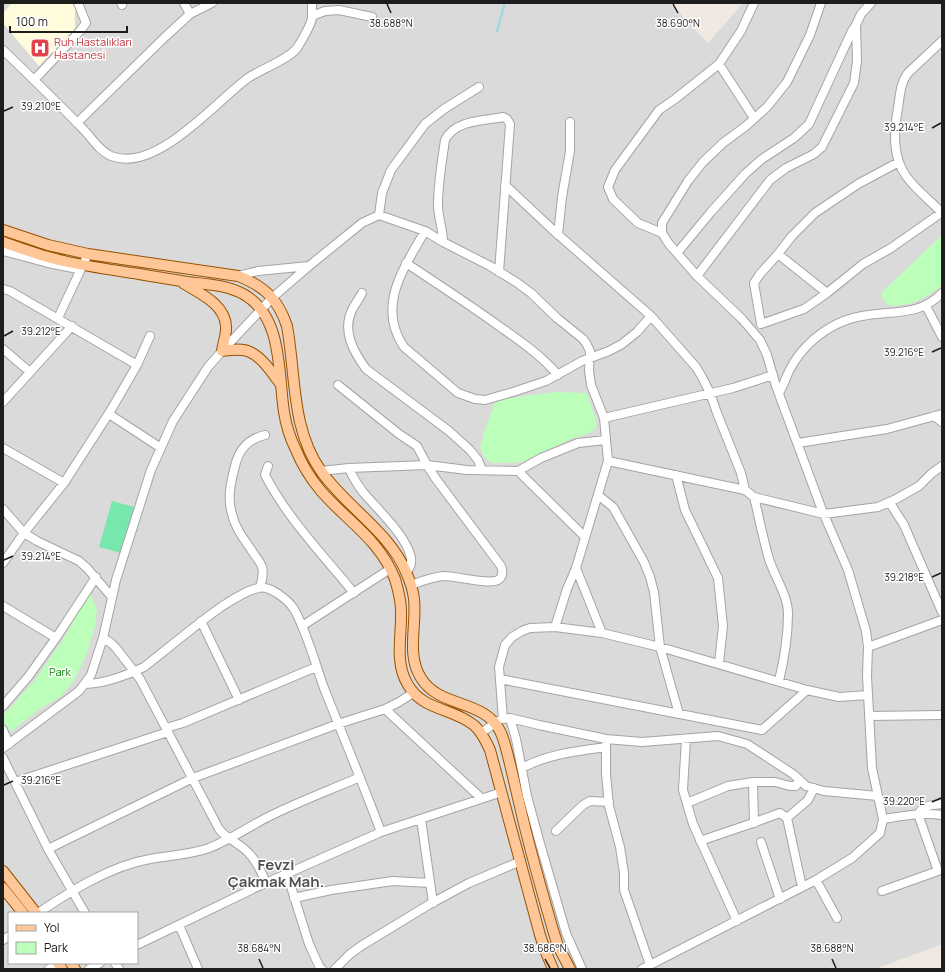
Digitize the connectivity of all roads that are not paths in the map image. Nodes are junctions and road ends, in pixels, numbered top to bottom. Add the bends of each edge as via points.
1 (78, 3) edge
2 (184, 3) edge
3 (212, 3) edge
4 (312, 3) edge
5 (754, 3) edge
6 (821, 3) edge
7 (871, 3) edge
8 (190, 14) junction
9 (312, 16) junction
10 (372, 17) dead end
11 (856, 25) junction
12 (942, 41) edge
13 (3, 50) edge
14 (719, 64) junction
15 (34, 80) junction
16 (479, 87) dead end
17 (754, 118) junction
18 (570, 122) dead end
19 (77, 123) junction
20 (898, 162) junction
21 (505, 184) junction
22 (942, 213) edge
23 (379, 215) junction
24 (3, 230) edge
25 (425, 231) junction
26 (662, 233) junction
27 (558, 235) junction
28 (3, 242) edge
29 (443, 242) junction
30 (3, 251) edge
31 (88, 254) junction
32 (677, 254) junction
33 (778, 254) junction
34 (406, 263) junction
35 (309, 266) junction
36 (81, 267) junction
37 (499, 272) junction
38 (238, 276) junction
39 (696, 276) junction
40 (180, 281) junction
41 (3, 289) edge
42 (362, 293) dead end
43 (827, 293) junction
44 (942, 293) edge
45 (272, 298) junction
46 (926, 306) junction
47 (261, 309) junction
48 (651, 316) junction
49 (58, 318) junction
50 (761, 324) junction
51 (72, 326) junction
52 (753, 332) junction
53 (150, 336) dead end
54 (942, 337) edge
55 (3, 349) edge
56 (222, 351) junction
57 (590, 358) junction
58 (137, 365) junction
59 (30, 372) junction
60 (558, 375) junction
61 (773, 375) junction
62 (338, 384) dead end
63 (282, 385) junction
64 (710, 393) junction
65 (779, 393) junction
66 (3, 402) edge
67 (109, 414) junction
68 (938, 415) edge
69 (604, 418) junction
70 (942, 422) edge
71 (265, 435) dead end
72 (606, 440) junction
73 (798, 443) junction
74 (3, 448) edge
75 (161, 448) junction
76 (608, 461) junction
77 (427, 465) junction
78 (268, 466) dead end
79 (942, 466) edge
80 (349, 468) junction
81 (482, 470) junction
82 (321, 471) junction
83 (518, 471) junction
84 (676, 475) junction
85 (64, 483) junction
86 (745, 490) junction
87 (598, 495) junction
88 (754, 496) junction
89 (890, 503) junction
90 (3, 509) edge
91 (824, 514) junction
92 (24, 533) junction
93 (585, 537) junction
94 (3, 563) edge
95 (576, 568) junction
96 (390, 569) junction
97 (406, 572) junction
98 (96, 577) junction
99 (411, 585) junction
100 (260, 588) junction
101 (354, 593) junction
102 (111, 596) junction
103 (3, 606) edge
104 (942, 612) edge
105 (942, 620) edge
106 (201, 621) junction
107 (302, 626) junction
108 (555, 627) junction
109 (602, 633) junction
110 (56, 638) junction
111 (103, 638) junction
112 (660, 647) junction
113 (868, 647) junction
114 (719, 663) junction
115 (316, 667) junction
116 (135, 672) junction
117 (500, 679) junction
118 (779, 681) junction
119 (86, 684) junction
120 (807, 690) junction
121 (414, 693) junction
122 (868, 695) junction
123 (239, 700) junction
124 (3, 706) edge
125 (385, 709) junction
126 (679, 714) junction
127 (942, 715) edge
128 (869, 716) junction
129 (502, 720) junction
130 (338, 724) junction
131 (3, 730) edge
132 (167, 730) junction
133 (481, 733) junction
134 (686, 739) junction
135 (606, 743) junction
136 (6, 746) edge
137 (3, 758) edge
138 (522, 768) junction
139 (360, 777) junction
140 (193, 778) junction
141 (799, 780) junction
142 (15, 782) junction
143 (752, 782) junction
144 (814, 788) junction
145 (502, 792) junction
146 (878, 796) junction
147 (481, 798) junction
148 (609, 802) junction
149 (687, 803) junction
150 (942, 804) edge
151 (918, 814) junction
152 (942, 815) edge
153 (787, 818) junction
154 (421, 819) junction
155 (884, 819) junction
156 (754, 823) junction
157 (556, 831) dead end
158 (381, 832) junction
159 (230, 840) junction
160 (700, 841) junction
161 (761, 842) dead end
162 (48, 849) junction
163 (521, 862) junction
164 (3, 871) edge
165 (287, 874) junction
166 (816, 880) junction
167 (266, 883) junction
168 (430, 883) junction
169 (802, 887) junction
170 (3, 888) edge
171 (72, 891) junction
172 (882, 891) dead end
173 (294, 898) junction
174 (780, 899) junction
175 (433, 903) junction
176 (22, 912) edge
177 (36, 912) edge
178 (39, 912) edge
179 (84, 912) edge
180 (837, 918) dead end
181 (737, 921) junction
182 (179, 925) junction
183 (138, 945) edge
184 (98, 964) edge
185 (650, 965) junction
186 (89, 969) edge
187 (198, 969) edge
188 (320, 969) edge
189 (335, 969) edge
190 (553, 969) edge
191 (570, 969) edge
192 (582, 969) edge
193 (642, 969) edge

1 - 15 street via 86,23
2 - 8 street
3 - 8 street
4 - 9 street
5 - 14 street via 741,31
6 - 17 street via 810,35 787,82 767,107
7 - 11 street via 861,14
8 - 19 street
9 - 10 street via 325,11 339,10
9 - 19 street via 296,49 249,77 204,116 160,149 130,158 112,156 102,150
11 - 32 street via 809,124 745,174
11 - 39 street via 857,61 854,83 822,147 770,180
12 - 20 street via 908,73 902,84 894,140
13 - 15 street
14 - 17 street
14 - 26 street via 659,110 615,170 608,187 613,199 638,223
15 - 19 street
16 - 23 street via 425,124 391,170 382,193
17 - 26 street via 723,142 703,162 662,223
18 - 27 street via 570,151
20 - 22 street via 907,177
20 - 33 street via 858,184 815,213
21 - 27 street
21 - 29 street via 510,124 507,119 461,124 450,131 445,140 438,197
21 - 37 street
22 - 43 street via 862,264
23 - 25 street
23 - 35 street via 362,223
24 - 31 main road via 48,245
25 - 29 street
25 - 34 street
26 - 32 street
27 - 48 street
28 - 36 main road
29 - 37 street
30 - 36 street via 48,263
31 - 36 street
31 - 38 main road
32 - 39 street
33 - 43 street
33 - 50 street via 754,283
34 - 60 street via 532,349
34 - 60 street via 391,304 397,337 404,347 458,393 485,400 533,386
35 - 38 street via 258,271
35 - 45 street
36 - 40 main road
36 - 49 street
37 - 57 street via 531,293 583,340 589,347
38 - 45 main road via 260,287
39 - 52 street via 742,318
40 - 47 main road via 234,290
40 - 56 main road via 208,298 224,315 226,326
41 - 49 street
42 - 81 street via 352,310 348,328 355,355 366,368 470,450
43 - 50 street via 804,309
44 - 46 street
45 - 47 street
45 - 82 main road via 287,326 296,405 311,454
46 - 54 street
46 - 65 street via 903,312 861,316 823,332 804,349 790,369
47 - 56 street
47 - 63 main road via 272,328
48 - 57 street via 622,344
48 - 64 street via 696,367
49 - 51 street
50 - 52 street
51 - 58 street
51 - 59 street
52 - 61 street via 762,345
53 - 58 street
55 - 59 street
56 - 63 main road via 237,349 250,352
56 - 75 street via 208,367 173,421
57 - 60 street
57 - 69 street via 591,385
58 - 67 street
59 - 66 street
61 - 64 street
61 - 65 street
62 - 77 street via 399,434 418,446
63 - 96 main road via 287,426 305,469 322,492 373,542
64 - 69 street
64 - 86 street via 741,473
65 - 73 street
67 - 75 street
67 - 85 street
68 - 70 street
68 - 73 street via 887,429
69 - 72 street
71 - 100 street via 248,443 238,454 229,494 234,522 261,565
72 - 76 street
72 - 83 street via 578,443 541,458
73 - 91 street
74 - 85 street
75 - 102 street via 151,470
76 - 84 street
76 - 87 street
77 - 80 street
77 - 81 street
77 - 99 street via 501,566 502,573 496,581 444,576
78 - 101 street via 265,475 290,515
79 - 89 street via 919,486
80 - 82 street
80 - 97 street via 358,486 388,520 408,550 412,563
81 - 83 street
82 - 97 main road via 388,543 401,560
83 - 93 street
84 - 86 street
84 - 114 street via 685,510 718,578 723,626
85 - 92 street
86 - 88 street
87 - 93 street
87 - 112 street via 613,507 644,562 654,592
88 - 91 street
88 - 118 street via 765,547 786,601 788,614 785,655
89 - 91 street via 878,508
89 - 104 street via 904,525
90 - 92 street
91 - 113 street via 848,570 866,631
92 - 94 street
92 - 98 street via 79,561
93 - 95 street
95 - 108 street
95 - 109 street
96 - 101 street
96 - 121 main road via 396,582 401,610 400,664 403,675
97 - 99 main road
98 - 102 street
98 - 110 street
99 - 129 main road via 414,606 414,661 420,678 431,690 446,699
100 - 106 street via 230,601
100 - 107 street via 274,592 288,602
101 - 107 street
102 - 111 street
103 - 110 street
105 - 113 street
106 - 116 street
106 - 123 street
107 - 115 street
108 - 109 street
108 - 117 street via 530,628 512,637 505,645 499,667
109 - 112 street
110 - 124 street via 28,678
111 - 116 street via 116,648
111 - 119 street
112 - 114 street
112 - 126 street
113 - 122 street
114 - 118 street
115 - 123 street
115 - 130 street
116 - 119 street
116 - 132 street
117 - 126 street
117 - 129 street
118 - 120 street
119 - 136 street
120 - 122 street via 839,697
120 - 126 street via 762,730
121 - 125 street
121 - 133 main road via 432,706 466,720
122 - 128 street
123 - 132 street
125 - 130 street
125 - 147 street
127 - 128 street
128 - 146 street via 872,768
129 - 133 street
129 - 135 street via 539,725
129 - 138 street via 516,739
129 - 191 main road via 526,834 558,946
130 - 139 street
130 - 140 street
131 - 136 street
132 - 140 street
132 - 142 street
133 - 145 main road via 490,750
134 - 135 street
134 - 141 street via 718,736 746,744
134 - 149 street via 683,790
135 - 138 street via 551,756
135 - 148 street
137 - 142 street
138 - 192 street via 527,796 566,933
139 - 158 street
139 - 159 street via 282,810 250,826
140 - 159 street via 219,829
140 - 162 street
141 - 143 street via 796,786 775,782
141 - 144 street
142 - 162 street
143 - 149 street via 728,786
143 - 156 street
144 - 146 street
144 - 153 street via 808,800
145 - 147 street
145 - 163 main road
146 - 155 street
147 - 154 street
148 - 157 street via 590,801 582,805
148 - 185 street via 620,847 624,890
149 - 160 street
150 - 151 street via 928,806
151 - 152 street
151 - 155 street
151 - 172 street via 938,871
153 - 156 street via 780,813
153 - 169 street
154 - 158 street
154 - 168 street
155 - 166 street via 880,833 852,858
156 - 160 street
158 - 165 street
159 - 167 street via 251,855
159 - 171 street via 195,853 148,859 122,866
160 - 181 street
161 - 174 street
162 - 171 street
163 - 175 street via 469,883
163 - 190 main road via 540,935
164 - 177 main road
165 - 167 street
165 - 173 street
166 - 169 street
166 - 180 street
167 - 182 street
168 - 173 street via 393,881
168 - 175 street
169 - 174 street
170 - 176 main road
171 - 178 street
171 - 179 street
173 - 188 street
174 - 181 street
175 - 189 street via 361,946
181 - 185 street
182 - 183 street
182 - 187 street
184 - 186 street
185 - 193 street

